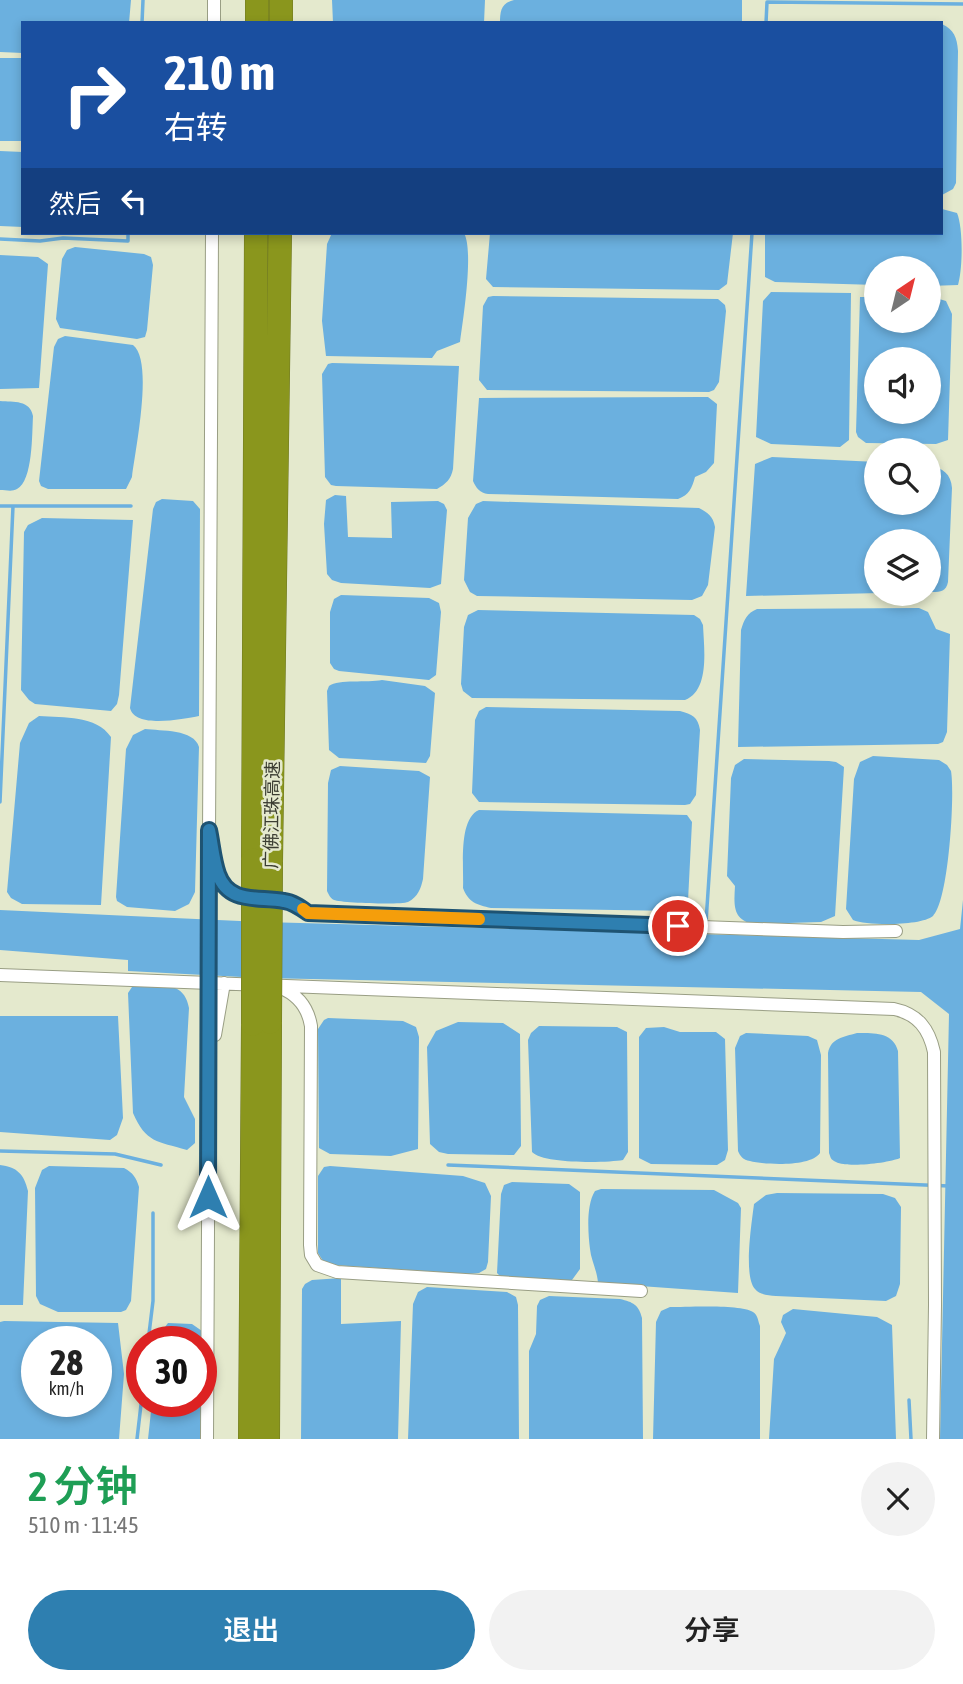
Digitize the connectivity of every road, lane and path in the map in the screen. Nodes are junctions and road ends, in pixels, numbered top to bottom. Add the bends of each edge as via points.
1 (214, 0) edge
2 (257, 0) edge
3 (281, 0) edge
4 (214, 21) edge
5 (257, 21) edge
6 (281, 21) edge
7 (212, 235) edge
8 (256, 235) edge
9 (280, 235) edge
10 (209, 830) junction
11 (262, 861) junction
12 (897, 931) dead end
13 (0, 975) edge
14 (224, 983) junction
15 (270, 985) junction
16 (262, 1023) junction
17 (209, 1062) junction
18 (641, 1292) dead end
19 (207, 1439) edge
20 (250, 1439) edge
21 (268, 1439) edge
22 (933, 1439) edge

1 - 4 street
2 - 5 highway
3 - 6 highway
7 - 10 street
8 - 11 highway, 广佛江珠高速
9 - 11 highway, 广佛江珠高速 via 279,448
10 - 12 street via 218,876 228,889 241,898 285,901 308,913
10 - 17 street, bridge
11 - 16 highway, 广佛江珠高速, bridge
13 - 14 street
14 - 15 street
14 - 17 street
15 - 18 street via 300,1001 311,1026 310,1245 317,1265 337,1272
15 - 22 street via 902,1011 922,1022 934,1052
16 - 20 highway, 广佛江珠高速
16 - 21 highway, 广佛江珠高速
17 - 19 street

